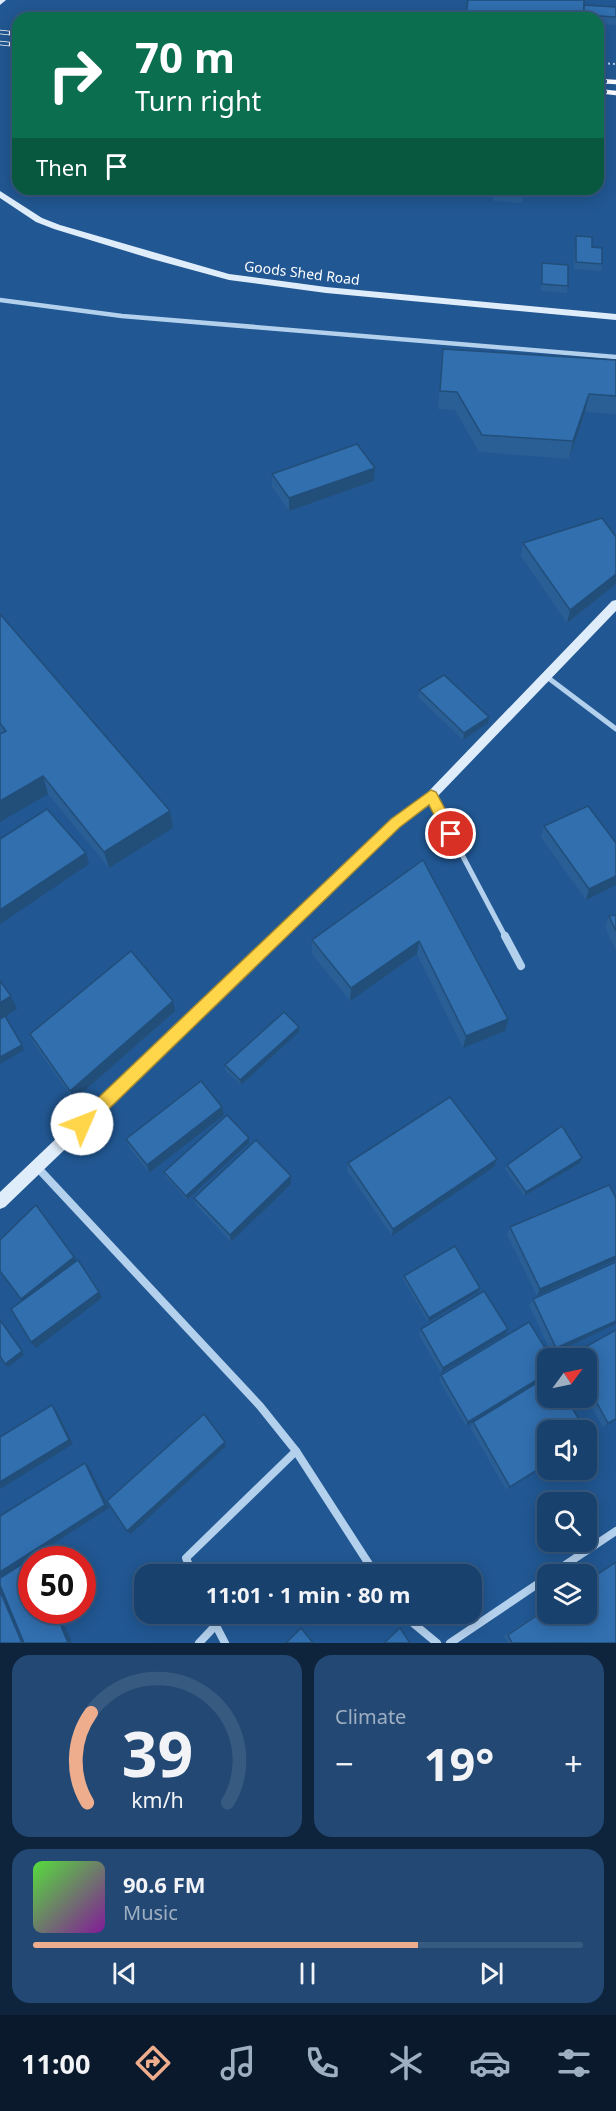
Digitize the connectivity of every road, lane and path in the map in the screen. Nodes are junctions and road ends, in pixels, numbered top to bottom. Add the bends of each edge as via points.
1 (0, 194) edge
2 (0, 300) edge
3 (616, 317) edge
4 (616, 357) edge
5 (616, 604) edge
6 (548, 677) junction
7 (616, 729) edge
8 (431, 796) junction
9 (521, 966) dead end
10 (36, 1167) junction
11 (0, 1202) edge
12 (297, 1451) junction
13 (616, 1531) edge
14 (188, 1564) edge
15 (369, 1564) edge
16 (567, 1564) edge
17 (537, 1584) edge
18 (414, 1624) edge
19 (215, 1626) joint
20 (199, 1643) edge
21 (225, 1643) edge
22 (437, 1643) edge
23 (450, 1643) edge

1 - 3 main road, Goods Shed Road via 48,224 230,277 326,290
2 - 4 street via 122,316
5 - 6 main road
6 - 7 street
6 - 8 main road
8 - 9 street
8 - 10 main road via 396,823
10 - 11 main road
10 - 12 street via 260,1406
12 - 14 street via 186,1558
12 - 15 street
13 - 16 street
17 - 23 street
18 - 22 street
19 - 20 street
19 - 21 street

